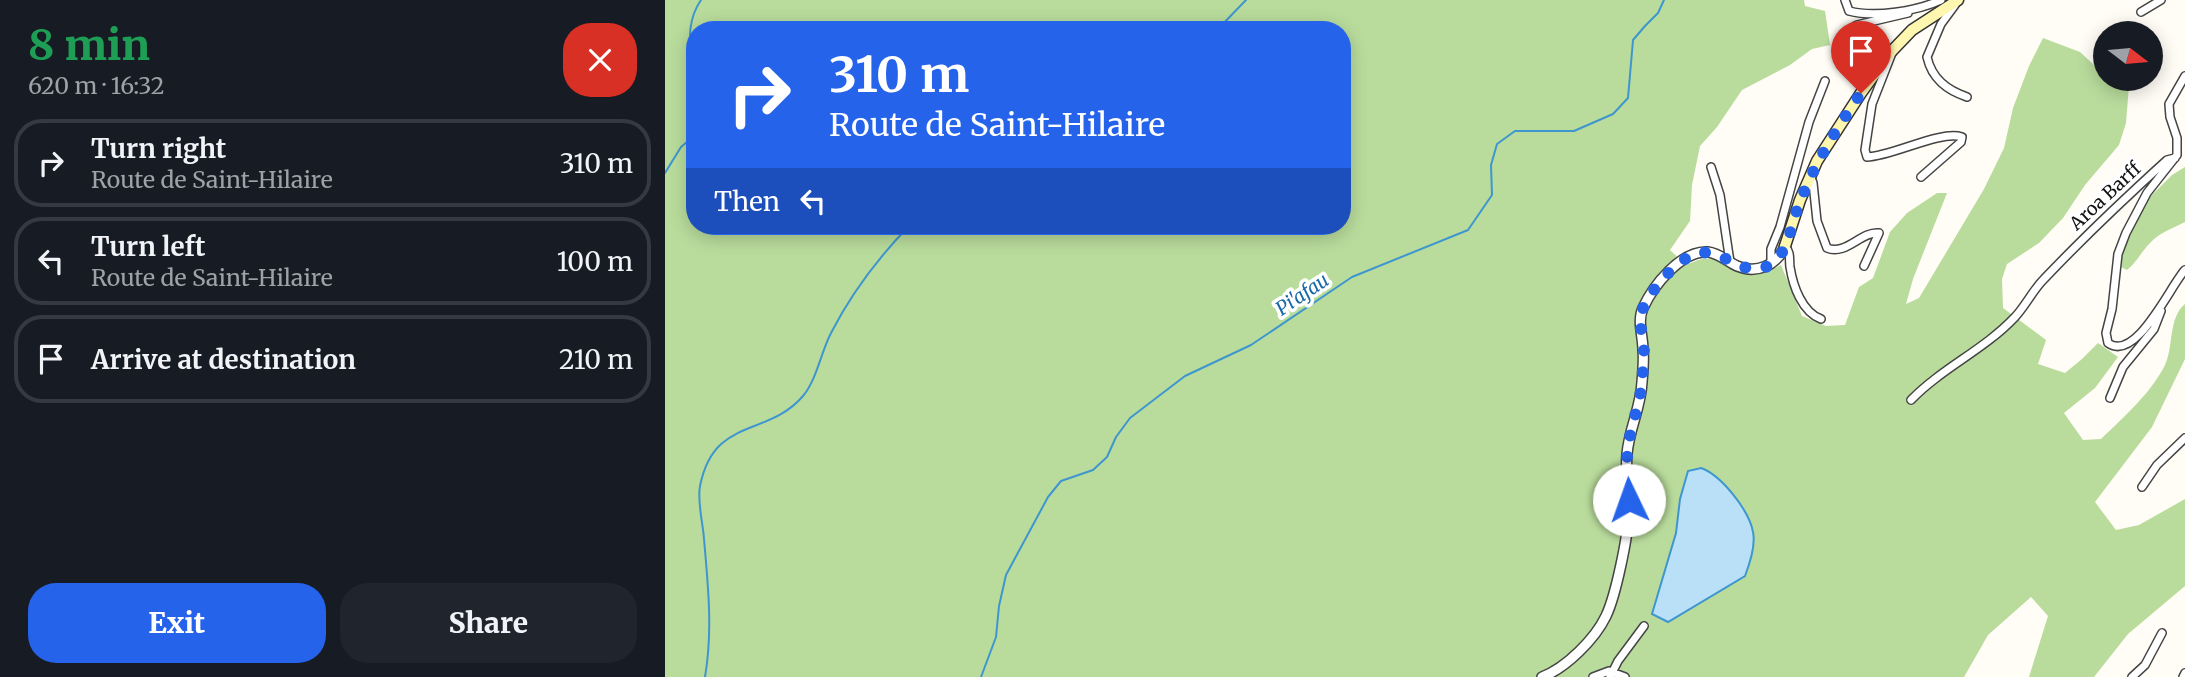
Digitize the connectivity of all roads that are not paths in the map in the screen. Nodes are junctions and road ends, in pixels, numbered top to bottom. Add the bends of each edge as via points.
1 (1845, 0) edge
2 (1941, 0) edge
3 (2161, 0) edge
4 (1957, 1) edge
5 (1912, 11) junction
6 (2141, 12) dead end
7 (1892, 51) junction
8 (1857, 62) dead end
9 (2185, 76) edge
10 (1825, 81) dead end
11 (1967, 97) dead end
12 (2175, 158) junction
13 (1711, 167) dead end
14 (1810, 175) junction
15 (1921, 177) dead end
16 (1785, 246) junction
17 (1730, 262) junction
18 (1771, 264) junction
19 (1864, 266) dead end
20 (2185, 270) edge
21 (2161, 306) junction
22 (1821, 319) dead end
23 (2110, 398) dead end
24 (1911, 400) dead end
25 (2185, 438) edge
26 (2142, 486) dead end
27 (1644, 626) dead end
28 (2162, 633) dead end
29 (1611, 673) edge
30 (1545, 676) edge
31 (1593, 677) edge
32 (1625, 677) edge
33 (2132, 677) edge

1 - 5 street via 1846,8 1853,12
2 - 5 street
3 - 6 street
4 - 7 main road via 1925,19
4 - 11 street via 1927,57 1944,87
5 - 8 street via 1847,31 1846,43
7 - 14 main road
7 - 15 street via 1872,104 1866,154 1870,158 1933,140 1962,137
9 - 12 street via 2169,104 2177,138
10 - 18 street via 1771,249
12 - 21 street, Aroa Barff via 2147,193 2126,233 2118,254 2105,338 2112,346 2122,347 2136,338
12 - 24 street, Aroa Barff via 2141,183 2059,263 2015,317
13 - 17 street
14 - 16 main road
14 - 19 street via 1817,221 1827,248 1839,250 1879,233
16 - 18 street
16 - 22 street via 1805,307
17 - 18 street via 1745,269
17 - 30 street via 1713,253 1694,254 1662,280 1640,315 1644,348 1641,394 1627,456 1629,517 1612,596 1594,634
20 - 21 street
21 - 23 street via 2154,329 2123,367
25 - 26 street
27 - 29 street
28 - 33 street via 2145,665
29 - 31 street
29 - 32 street

